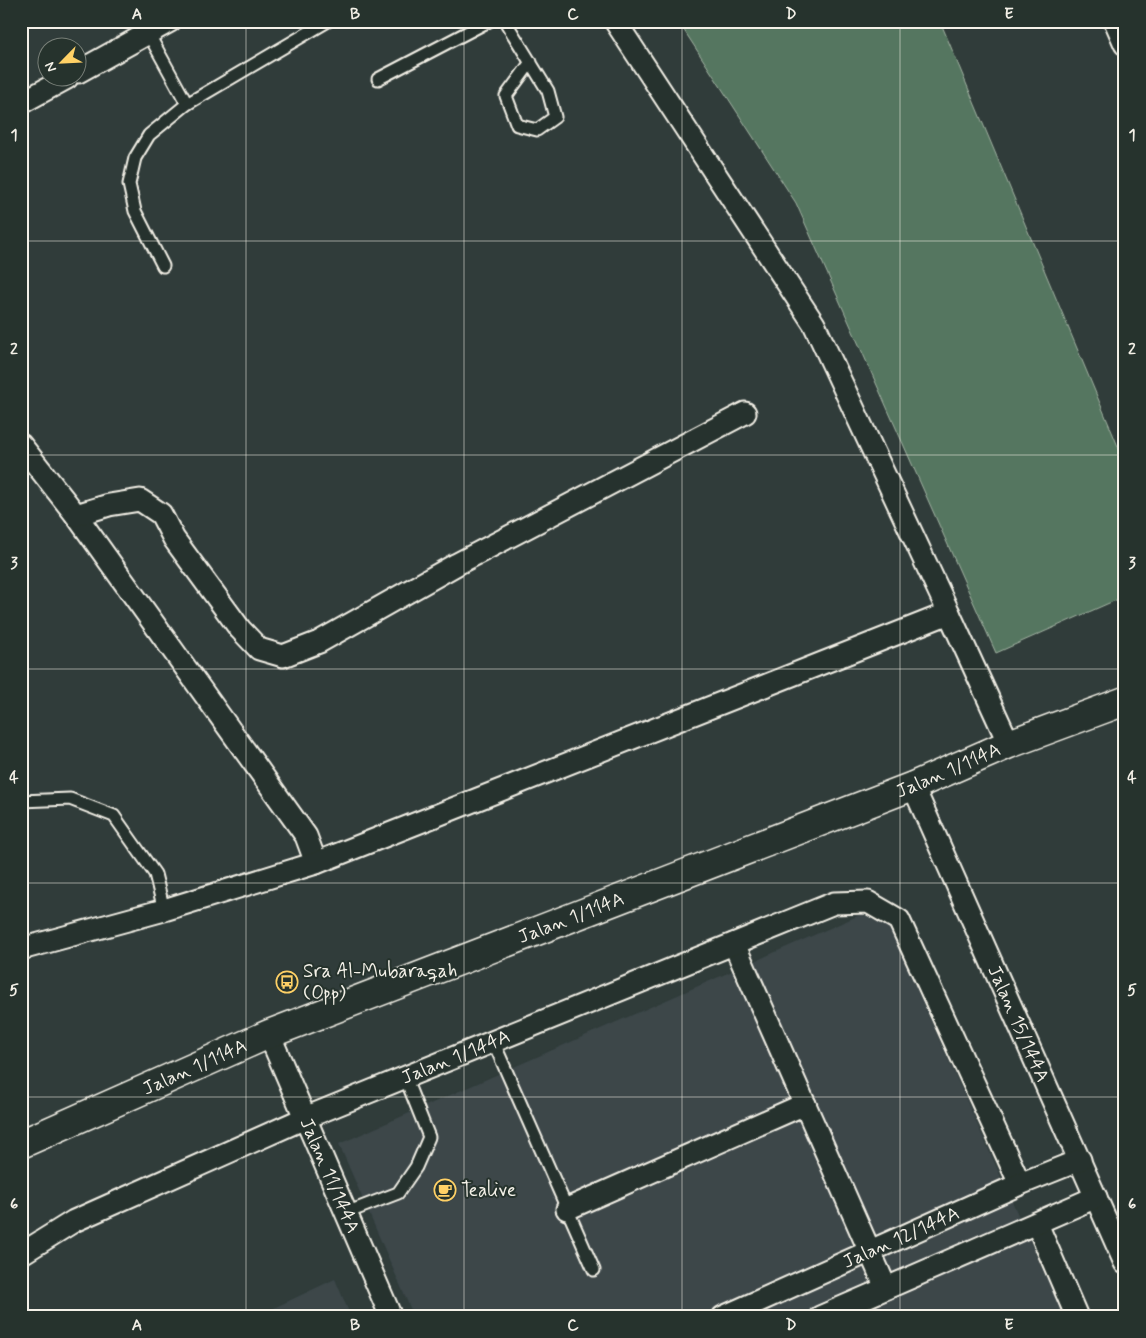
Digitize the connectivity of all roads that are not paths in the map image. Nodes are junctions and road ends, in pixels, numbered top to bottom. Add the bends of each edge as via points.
1 (170, 21) edge
2 (328, 21) edge
3 (489, 21) edge
4 (505, 21) edge
5 (615, 21) edge
6 (1115, 21) edge
7 (148, 33) junction
8 (1125, 44) edge
9 (531, 62) junction
10 (88, 66) edge
11 (378, 79) dead end
12 (49, 88) edge
13 (21, 103) edge
14 (187, 104) junction
15 (163, 266) dead end
16 (745, 413) dead end
17 (21, 445) edge
18 (76, 515) junction
19 (949, 613) junction
20 (1125, 701) edge
21 (1009, 744) junction
22 (913, 786) junction
23 (21, 801) edge
24 (316, 863) junction
25 (164, 910) junction
26 (734, 944) junction
27 (21, 949) edge
28 (269, 1034) junction
29 (493, 1041) junction
30 (405, 1077) junction
31 (805, 1104) junction
32 (305, 1118) junction
33 (21, 1144) edge
34 (1080, 1160) junction
35 (1020, 1184) junction
36 (1096, 1197) junction
37 (567, 1210) junction
38 (346, 1213) junction
39 (1038, 1224) junction
40 (870, 1252) junction
41 (21, 1254) edge
42 (1125, 1263) edge
43 (594, 1270) dead end
44 (886, 1288) junction
45 (391, 1317) edge
46 (723, 1317) edge
47 (820, 1317) edge
48 (1077, 1317) edge

1 - 7 street
2 - 14 lane
3 - 11 lane
4 - 9 lane
5 - 19 street via 814,324
6 - 8 street
7 - 10 street
7 - 14 lane
9 - 9 lane via 548,91 555,117 536,130 517,125 506,96
12 - 13 street
14 - 15 lane via 149,135 135,158 129,184 135,211
16 - 18 street via 457,564 319,642 283,656 259,650 240,628 174,539 161,514 140,500
17 - 18 street
18 - 24 street via 306,836
19 - 21 street
19 - 24 street
20 - 21 street, Jalan 1/114A
21 - 22 street, Jalan 1/114A
22 - 28 street, Jalan 1/114A
22 - 34 street, Jalan 15/144A
23 - 25 lane via 70,799 114,816 155,874
24 - 25 street
25 - 27 street
26 - 29 street, Jalan 1/144A
26 - 31 street
26 - 35 street, Jalan 1/144A via 834,903 868,902 899,920
28 - 32 street, Jalan 11/144A
28 - 33 street, Jalan 1/114A
29 - 30 street, Jalan 1/144A
29 - 37 lane
30 - 32 street, Jalan 1/144A
30 - 38 lane via 429,1137 416,1167 398,1193
31 - 37 street
31 - 40 street
32 - 38 street, Jalan 11/144A
32 - 41 street, Jalan 1/144A via 74,1221
34 - 35 street, Jalan 12/144A
34 - 36 street, Jalan 15/144A
35 - 40 street, Jalan 12/144A
36 - 39 street
36 - 42 street, Jalan 15/144A
37 - 43 lane
38 - 45 street, Jalan 11/144A
39 - 44 street
39 - 48 street
40 - 44 street
40 - 46 street, Jalan 12/144A
44 - 47 street

